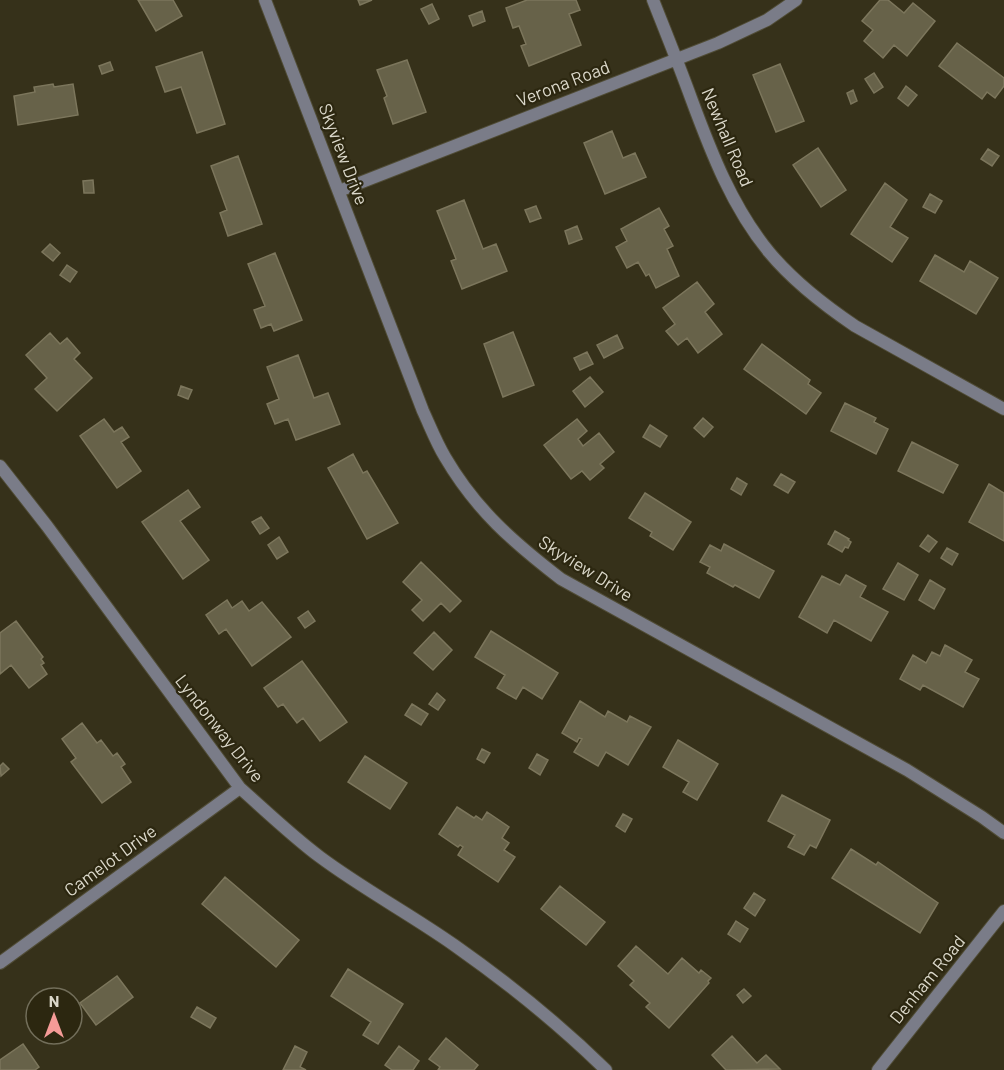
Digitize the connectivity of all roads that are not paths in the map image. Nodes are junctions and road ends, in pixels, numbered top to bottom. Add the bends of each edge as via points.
1 (265, 0) edge
2 (654, 0) edge
3 (796, 0) edge
4 (676, 59) junction
5 (339, 191) junction
6 (1004, 409) edge
7 (0, 465) edge
8 (240, 788) junction
9 (1004, 833) edge
10 (1004, 911) edge
11 (0, 963) edge
12 (606, 1070) edge
13 (878, 1070) edge

1 - 5 street, Skyview Drive
2 - 4 street, Newhall Road
3 - 4 street, Verona Road via 767,20
4 - 5 street, Verona Road
4 - 6 street, Newhall Road via 723,178 770,253 801,284 855,326
5 - 9 street, Skyview Drive via 423,411 444,455 486,515 520,548 561,579 907,770
7 - 8 street, Lyndonway Drive
8 - 11 street, Camelot Drive
8 - 12 street, Lyndonway Drive via 319,856 453,944 530,1002
10 - 13 street, Denham Road

